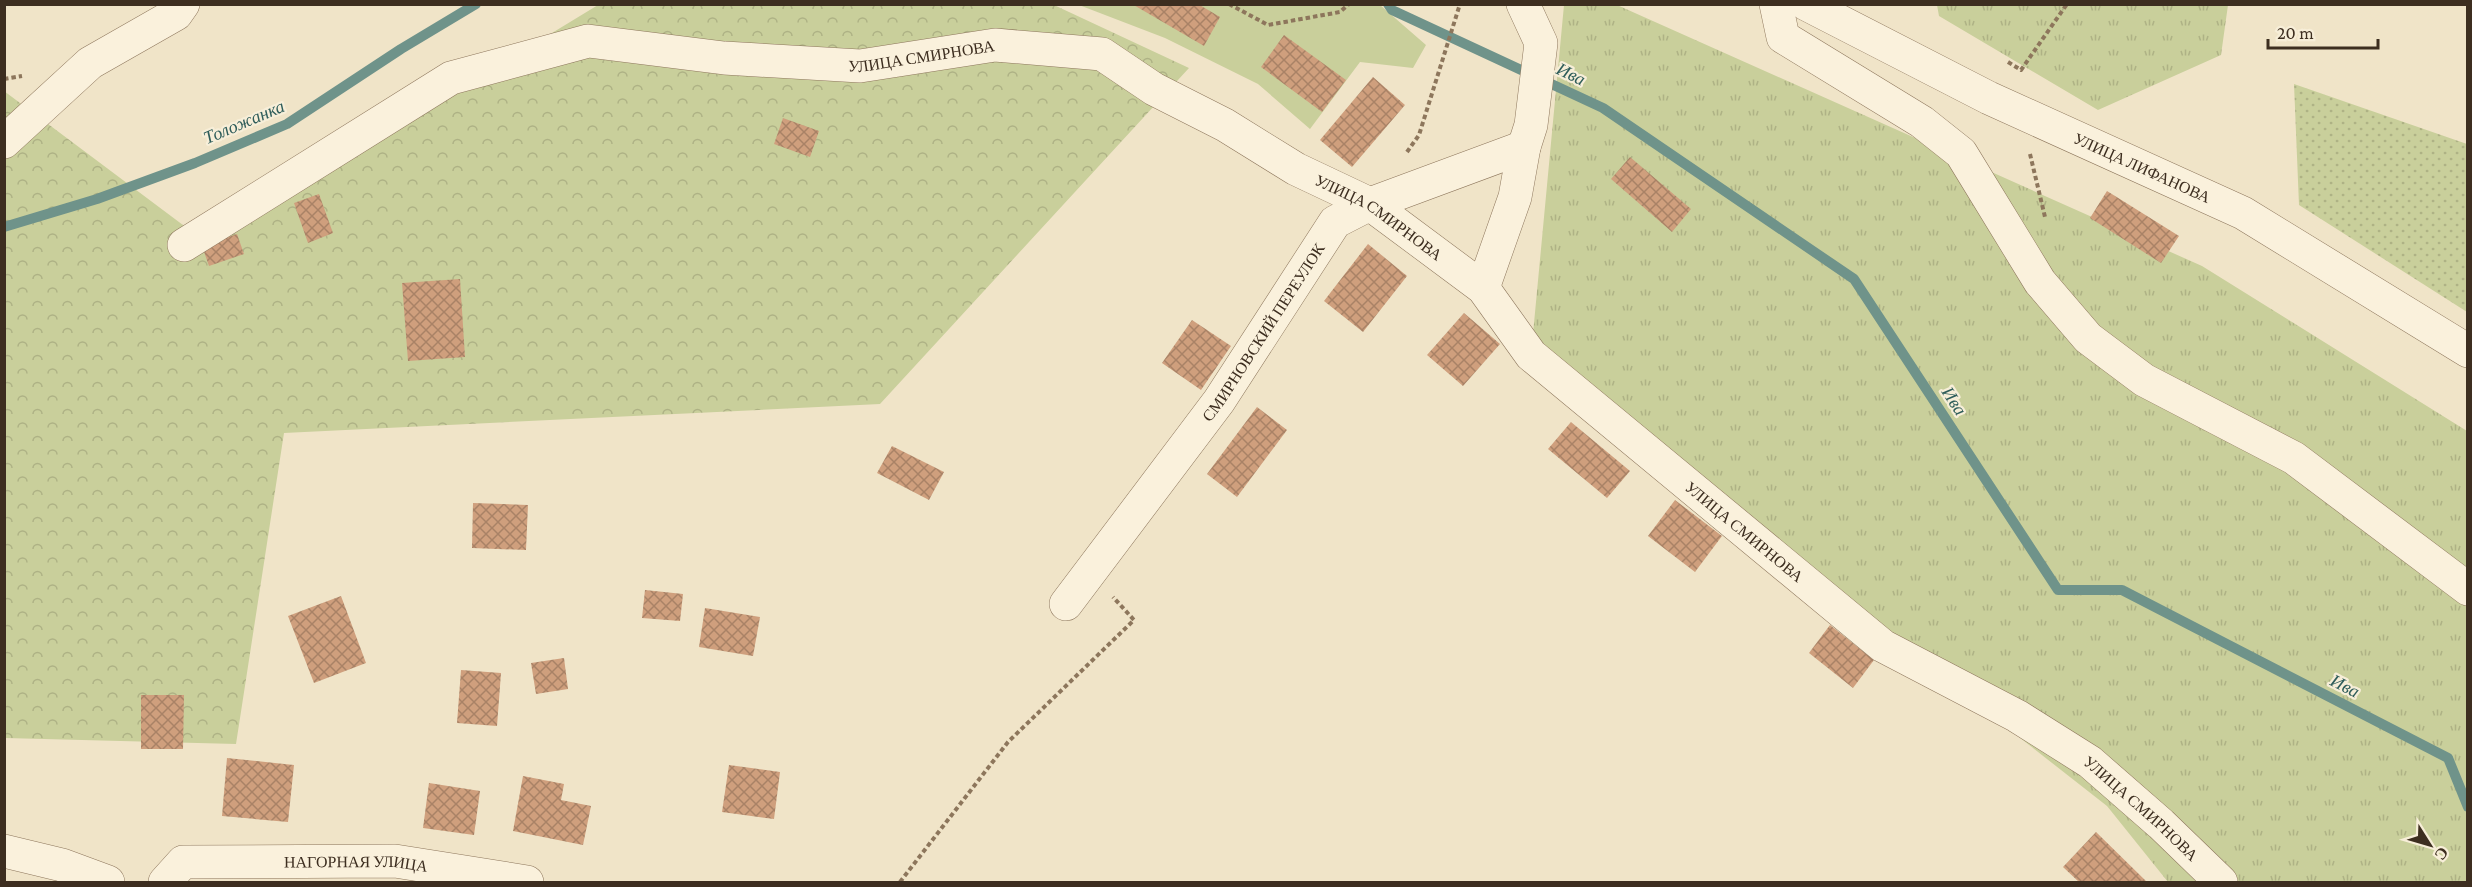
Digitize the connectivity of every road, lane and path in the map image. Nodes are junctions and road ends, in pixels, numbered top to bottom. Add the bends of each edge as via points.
1 (183, 4) edge
2 (1229, 4) edge
3 (1348, 4) edge
4 (1460, 4) edge
5 (1523, 4) edge
6 (1776, 4) edge
7 (1806, 4) edge
8 (2067, 4) edge
9 (2008, 62) dead end
10 (1527, 136) junction
11 (4, 142) edge
12 (1401, 161) dead end
13 (1370, 204) junction
14 (184, 245) dead end
15 (1483, 288) junction
16 (2468, 351) edge
17 (2468, 589) edge
18 (1066, 604) dead end
19 (4, 851) edge
20 (174, 872) edge
21 (108, 882) edge
22 (527, 882) edge
23 (2221, 882) edge

1 - 11 street via 176,14 90,63
2 - 3 path via 1268,24 1340,12
4 - 12 path via 1419,135
5 - 10 street via 1541,44
6 - 17 street via 1783,38 1922,122 1961,153 2040,282 2088,338 2144,380 2294,458
7 - 16 street, УЛИЦА ЛИФАНОВА via 1989,98 2243,213
8 - 9 path via 2020,70
10 - 13 street, СМИРНОВСКИЙ ПЕРЕУЛОК
10 - 15 street via 1515,197
13 - 14 street, УЛИЦА СМИРНОВА via 1296,169 1225,125 1155,90 1102,54 995,45 860,66 724,58 588,41 451,78
13 - 15 street, УЛИЦА СМИРНОВА
13 - 18 street, СМИРНОВСКИЙ ПЕРЕУЛОК via 1335,222 1219,401
15 - 23 street, УЛИЦА СМИРНОВА via 1531,355 1883,646 2017,716 2090,762
19 - 21 street via 62,865
20 - 22 street, НАГОРНАЯ УЛИЦА via 394,861

